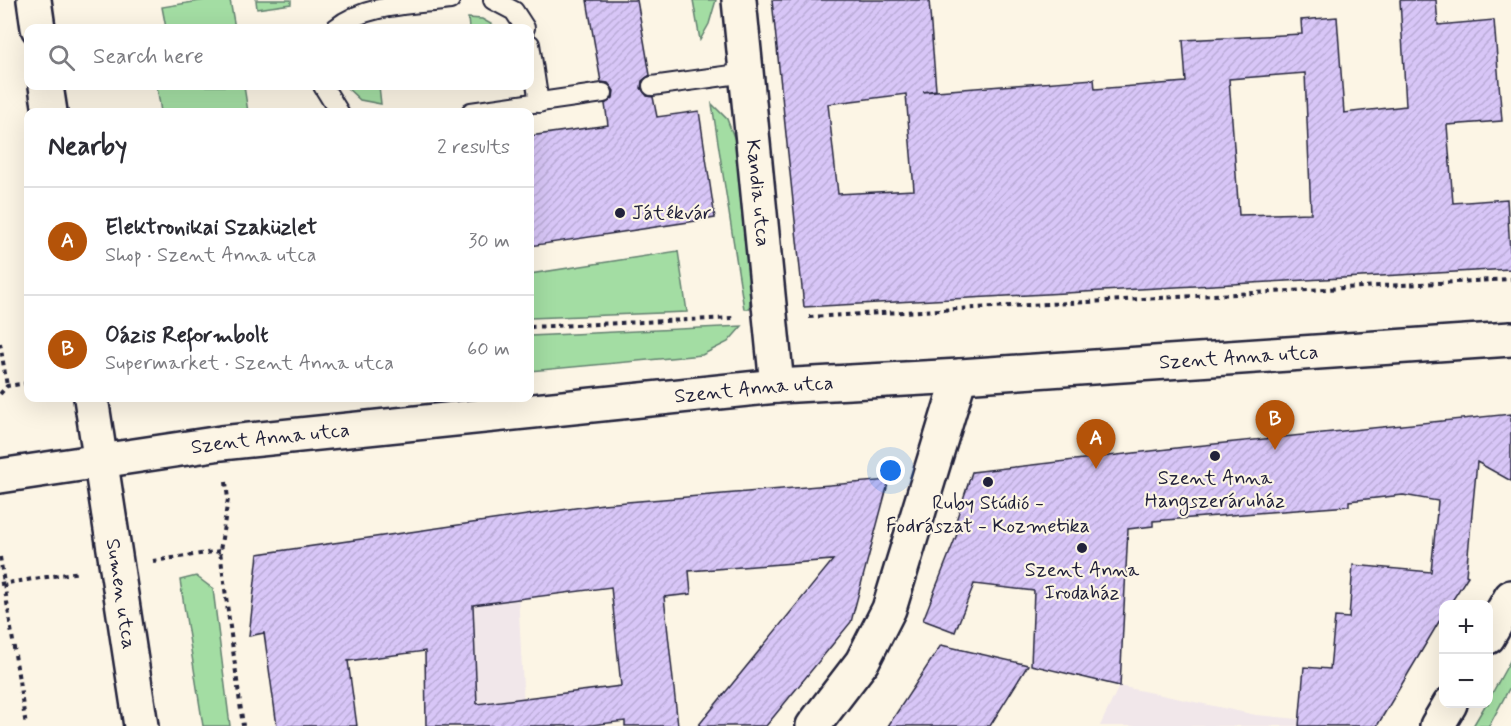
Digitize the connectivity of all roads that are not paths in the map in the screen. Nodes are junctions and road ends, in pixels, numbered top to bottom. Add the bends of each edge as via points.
1 (34, 0) edge
2 (450, 0) edge
3 (494, 0) edge
4 (739, 0) edge
5 (37, 24) edge
6 (341, 24) edge
7 (522, 24) edge
8 (534, 70) edge
9 (746, 73) junction
10 (652, 86) dead end
11 (47, 90) edge
12 (325, 90) edge
13 (603, 93) dead end
14 (539, 103) junction
15 (49, 108) edge
16 (337, 108) edge
17 (501, 108) edge
18 (1511, 339) edge
19 (960, 376) junction
20 (777, 386) junction
21 (92, 402) edge
22 (100, 461) junction
23 (0, 477) edge
24 (1511, 597) edge
25 (1493, 628) edge
26 (1448, 708) edge
27 (141, 726) edge
28 (813, 726) edge
29 (1437, 726) edge

1 - 5 street
2 - 6 lane via 367,12
3 - 7 lane via 514,11
4 - 9 street, Kandia utca
8 - 14 lane
9 - 10 lane
9 - 20 street, Kandia utca
11 - 15 street
12 - 16 lane
13 - 14 lane
14 - 17 lane
18 - 19 street, Szent Anna utca
19 - 20 street, Szent Anna utca
19 - 28 street via 881,628 847,686
20 - 22 street, Szent Anna utca via 233,442
21 - 22 street, Sumen utca
22 - 23 street, Szent Anna utca
22 - 27 street, Sumen utca
24 - 25 street
26 - 29 street

